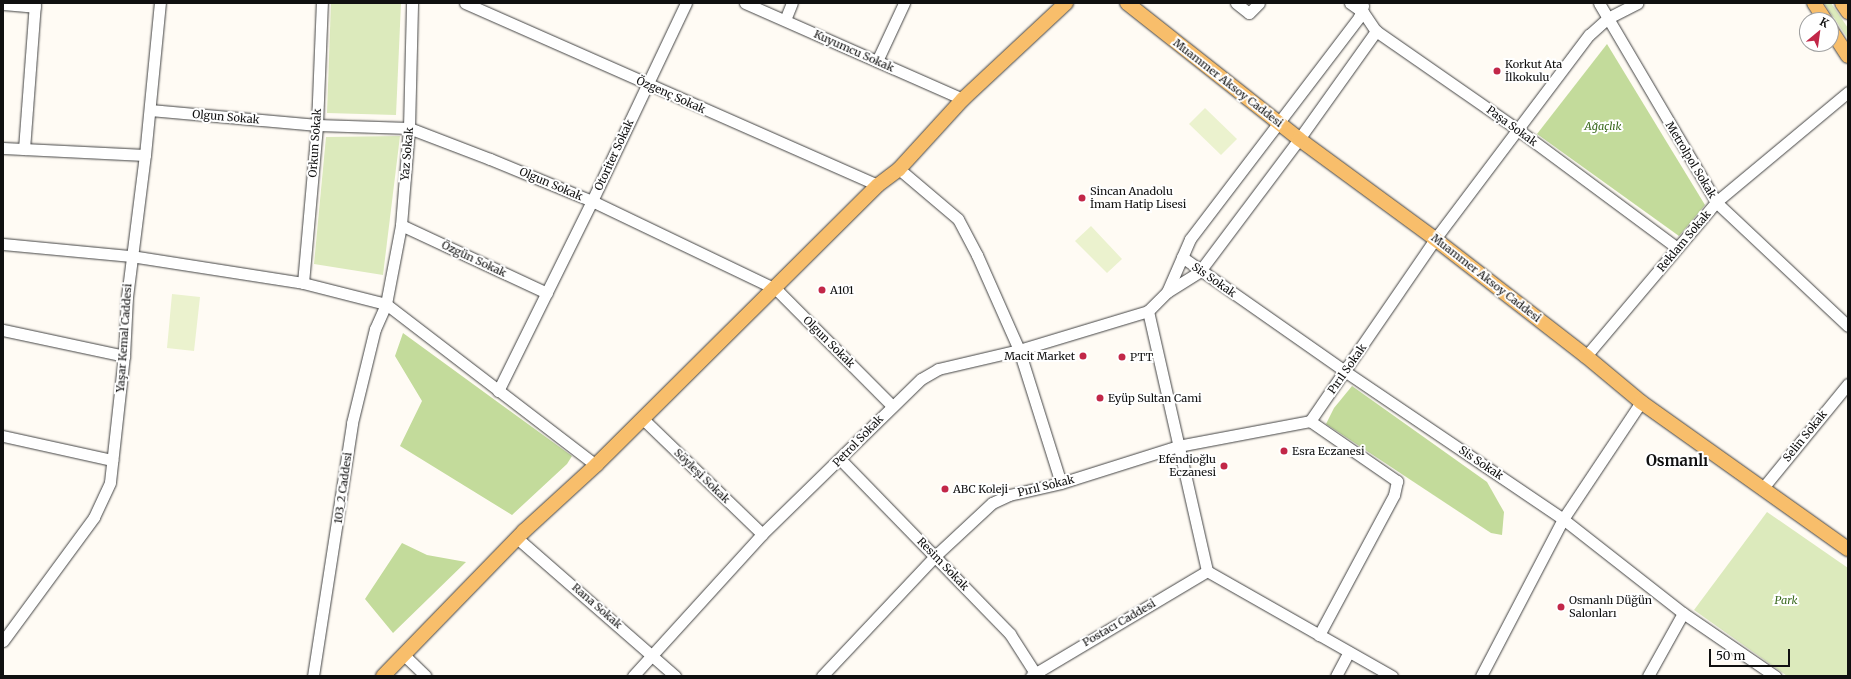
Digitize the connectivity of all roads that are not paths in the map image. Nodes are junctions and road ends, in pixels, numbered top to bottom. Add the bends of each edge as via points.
1 (160, 3) edge
2 (322, 3) edge
3 (412, 3) edge
4 (465, 3) edge
5 (686, 3) edge
6 (745, 3) edge
7 (792, 3) edge
8 (904, 3) edge
9 (1066, 3) edge
10 (1127, 3) edge
11 (1236, 3) edge
12 (1259, 3) edge
13 (1350, 3) edge
14 (1599, 3) edge
15 (1637, 3) edge
16 (1814, 3) edge
17 (1842, 3) edge
18 (3, 4) edge
19 (35, 5) edge
20 (1363, 7) edge
21 (1820, 12) edge
22 (1848, 12) edge
23 (1608, 18) junction
24 (785, 20) junction
25 (1376, 31) junction
26 (1839, 42) edge
27 (1848, 56) edge
28 (877, 61) junction
29 (647, 84) junction
30 (1848, 92) edge
31 (963, 99) junction
32 (150, 110) junction
33 (1280, 124) junction
34 (317, 126) junction
35 (409, 128) junction
36 (1517, 129) junction
37 (1299, 139) junction
38 (3, 148) edge
39 (24, 149) junction
40 (145, 156) junction
41 (898, 169) junction
42 (878, 185) junction
43 (592, 201) junction
44 (1716, 202) junction
45 (401, 226) junction
46 (1435, 239) junction
47 (3, 244) edge
48 (1677, 248) junction
49 (131, 256) junction
50 (1182, 257) junction
51 (1200, 271) junction
52 (303, 283) junction
53 (776, 289) junction
54 (1167, 292) junction
55 (547, 293) junction
56 (386, 304) junction
57 (1148, 311) junction
58 (1848, 326) edge
59 (3, 330) edge
60 (1019, 350) junction
61 (124, 356) junction
62 (1586, 356) junction
63 (1346, 372) junction
64 (1848, 384) edge
65 (498, 391) junction
66 (1641, 402) junction
67 (892, 406) junction
68 (642, 418) junction
69 (1310, 421) junction
70 (3, 436) edge
71 (1178, 446) junction
72 (840, 459) junction
73 (112, 460) junction
74 (596, 465) junction
75 (1061, 483) junction
76 (1762, 489) junction
77 (1563, 519) junction
78 (762, 534) junction
79 (517, 538) junction
80 (1848, 549) edge
81 (935, 556) junction
82 (1207, 572) junction
83 (1683, 613) junction
84 (1319, 635) junction
85 (3, 641) edge
86 (1349, 652) junction
87 (404, 655) junction
88 (653, 655) junction
89 (1034, 675) edge
90 (313, 676) edge
91 (383, 676) edge
92 (426, 676) edge
93 (633, 676) edge
94 (675, 676) edge
95 (822, 676) edge
96 (1336, 676) edge
97 (1392, 676) edge
98 (1481, 676) edge
99 (1648, 676) edge
100 (1773, 676) edge

1 - 32 street, Yaşar Kemal Caddesi
2 - 34 street, Orkun Sokak
3 - 35 street, Yaz Sokak
4 - 29 street, Özgenç Sokak
5 - 29 street, Otoriter Sokak
6 - 24 street, Kuyumcu Sokak
7 - 24 street
8 - 28 street
9 - 31 main road
10 - 33 main road, Muammer Aksoy Caddesi
11 - 12 street via 1249,13
13 - 20 street, Paşa Sokak
14 - 23 street, Metrolpol Sokak
15 - 23 street, Pırıl Sokak
16 - 21 main road
17 - 22 main road
18 - 19 street
19 - 39 street
20 - 25 street, Paşa Sokak
20 - 33 street
23 - 36 street, Pırıl Sokak via 1589,34
23 - 44 street, Metrolpol Sokak
24 - 28 street, Kuyumcu Sokak
25 - 36 street, Paşa Sokak
25 - 37 street
26 - 27 main road
28 - 31 street, Kuyumcu Sokak
29 - 42 street, Özgenç Sokak
29 - 43 street, Otoriter Sokak
30 - 44 street, Reklam Sokak
31 - 41 main road
32 - 34 street, Olgun Sokak
32 - 40 street, Yaşar Kemal Caddesi
33 - 37 main road, Muammer Aksoy Caddesi
33 - 50 street via 1190,239
34 - 35 street, Olgun Sokak
34 - 52 street, Orkun Sokak
35 - 43 street, Olgun Sokak
35 - 45 street, Yaz Sokak
36 - 46 street, Pırıl Sokak
36 - 48 street, Paşa Sokak
37 - 46 main road, Muammer Aksoy Caddesi
37 - 51 street
38 - 39 street
39 - 40 street
40 - 49 street, Yaşar Kemal Caddesi
41 - 42 main road
41 - 60 street via 958,219 977,255
42 - 53 main road
43 - 53 street, Olgun Sokak
43 - 55 street, Otoriter Sokak
44 - 48 street, Reklam Sokak
44 - 58 street, Metrolpol Sokak
45 - 55 street, Özgün Sokak
45 - 56 street, Yaz Sokak
46 - 62 main road, Muammer Aksoy Caddesi
46 - 63 street, Pırıl Sokak
47 - 49 street
48 - 62 street, Reklam Sokak
49 - 52 street
49 - 61 street, Yaşar Kemal Caddesi
50 - 51 street, Sis Sokak
50 - 54 street
51 - 54 street
51 - 63 street, Sis Sokak
52 - 56 street
53 - 67 street, Olgun Sokak
53 - 68 main road
54 - 57 street
55 - 65 street, Otoriter Sokak
56 - 65 street
56 - 90 street, 103_2 Caddesi via 375,329 352,423
57 - 60 street, Petrol Sokak
57 - 71 street
59 - 61 street
60 - 67 street, Petrol Sokak via 938,369 921,379
60 - 75 street
61 - 73 street, Yaşar Kemal Caddesi
62 - 66 main road, Muammer Aksoy Caddesi
63 - 69 street, Pırıl Sokak
63 - 77 street, Sis Sokak
64 - 76 street, Selin Sokak
65 - 74 street
66 - 76 main road, Muammer Aksoy Caddesi
66 - 77 street
67 - 72 street, Petrol Sokak
68 - 74 main road
68 - 78 street, Söyleşi Sokak
69 - 71 street, Pırıl Sokak
69 - 84 street via 1397,481 1394,495
70 - 73 street
71 - 75 street, Pırıl Sokak
71 - 82 street
72 - 78 street, Petrol Sokak
72 - 81 street, Resim Sokak
73 - 85 street, Yaşar Kemal Caddesi via 110,482 94,517
74 - 79 main road
75 - 81 street, Pırıl Sokak via 1009,495 992,503
76 - 80 main road, Muammer Aksoy Caddesi
77 - 83 street, Sis Sokak
77 - 98 street
78 - 88 street, Petrol Sokak
79 - 87 main road
79 - 88 street, Rana Sokak
81 - 89 street, Resim Sokak via 1010,634
81 - 95 street, Pırıl Sokak
82 - 84 street
82 - 89 street, Postacı Caddesi
83 - 99 street
83 - 100 street, Sis Sokak
84 - 86 street
86 - 96 street
86 - 97 street
87 - 91 main road
87 - 92 street
88 - 93 street, Petrol Sokak
88 - 94 street, Rana Sokak

